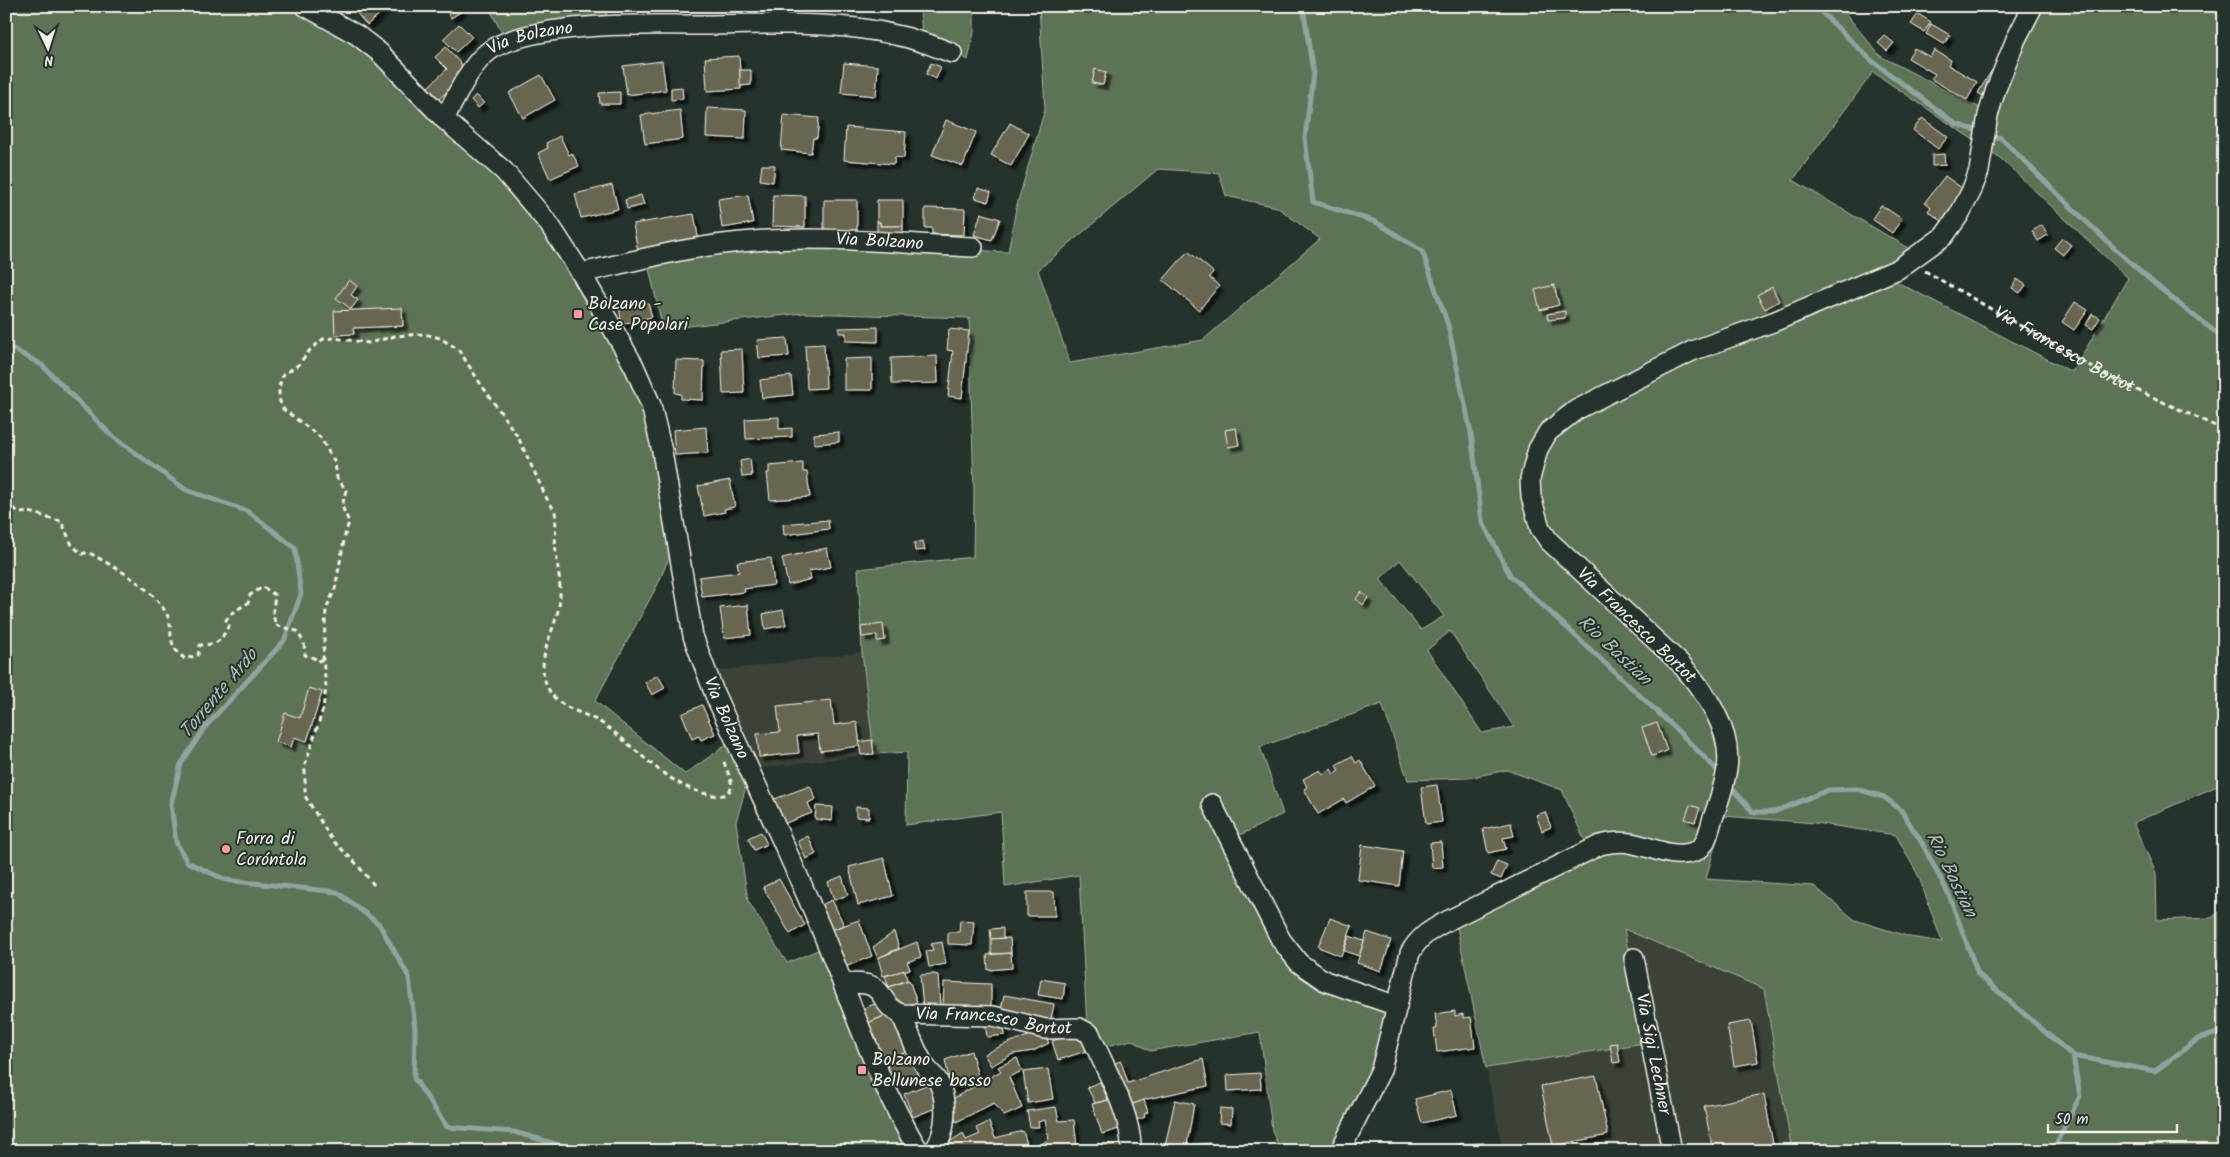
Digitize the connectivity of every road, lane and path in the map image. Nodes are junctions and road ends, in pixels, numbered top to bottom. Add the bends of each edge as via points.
1 (305, 6) edge
2 (2033, 6) edge
3 (952, 53) dead end
4 (444, 119) junction
5 (973, 248) dead end
6 (1909, 262) junction
7 (581, 273) junction
8 (2224, 430) edge
9 (6, 503) edge
10 (324, 659) junction
11 (737, 745) junction
12 (1212, 804) dead end
13 (374, 886) dead end
14 (1634, 958) dead end
15 (843, 984) junction
16 (1397, 1006) junction
17 (901, 1014) junction
18 (919, 1151) edge
19 (934, 1151) edge
20 (1130, 1151) edge
21 (1340, 1151) edge
22 (1672, 1151) edge

1 - 4 street, Via Bolzano via 380,52
2 - 6 street, Via Francesco Bortot via 1996,89 1988,115 1979,171 1971,192 1944,236
3 - 4 street, Via Bolzano via 896,35 813,25 635,26 556,31 495,47 475,66
4 - 7 street, Via Bolzano via 522,190 550,224
5 - 7 street, Via Bolzano via 813,240 754,241 671,252
6 - 8 path, Via Francesco Bortot via 2114,378
6 - 16 street, Via Francesco Bortot via 1873,281 1692,351 1576,410 1548,432 1538,449 1530,479 1534,512 1540,528 1557,551 1681,664 1698,684 1719,720 1728,752 1720,796 1705,842 1696,851 1674,854 1630,843 1600,845 1428,932 1410,953
7 - 11 street, Via Bolzano via 634,366 651,405 662,451 693,636
9 - 10 path via 20,513 32,511 60,521 72,545 82,554 88,552 154,596 167,613 172,647 185,659 198,655 200,645 221,640 229,625 226,620 248,603 250,595 263,587 275,595 275,625 297,632 304,643 305,655 317,662
10 - 11 path via 326,609 335,589 349,522 342,506 346,490 337,478 335,463 320,437 283,409 279,387 283,375 324,339 369,343 395,336 424,334 440,338 459,350 518,437 555,512 559,606 543,662 549,691 556,700 605,725 671,778 702,793 720,796 730,791 724,756 728,749
10 - 13 path via 326,687 323,709 305,765 305,796 332,840
11 - 15 street, Via Bolzano
12 - 16 street via 1281,940 1299,962 1325,981
14 - 22 street, Via Sigi Lechner
15 - 17 street, Via Francesco Bortot via 873,986
15 - 18 street, Via Bolzano via 877,1069
16 - 21 street, Via Francesco Bortot via 1381,1070
17 - 19 street via 926,1067 940,1086 944,1126 942,1138
17 - 20 street, Via Francesco Bortot via 993,1016 1045,1028 1085,1030 1093,1041 1130,1128

